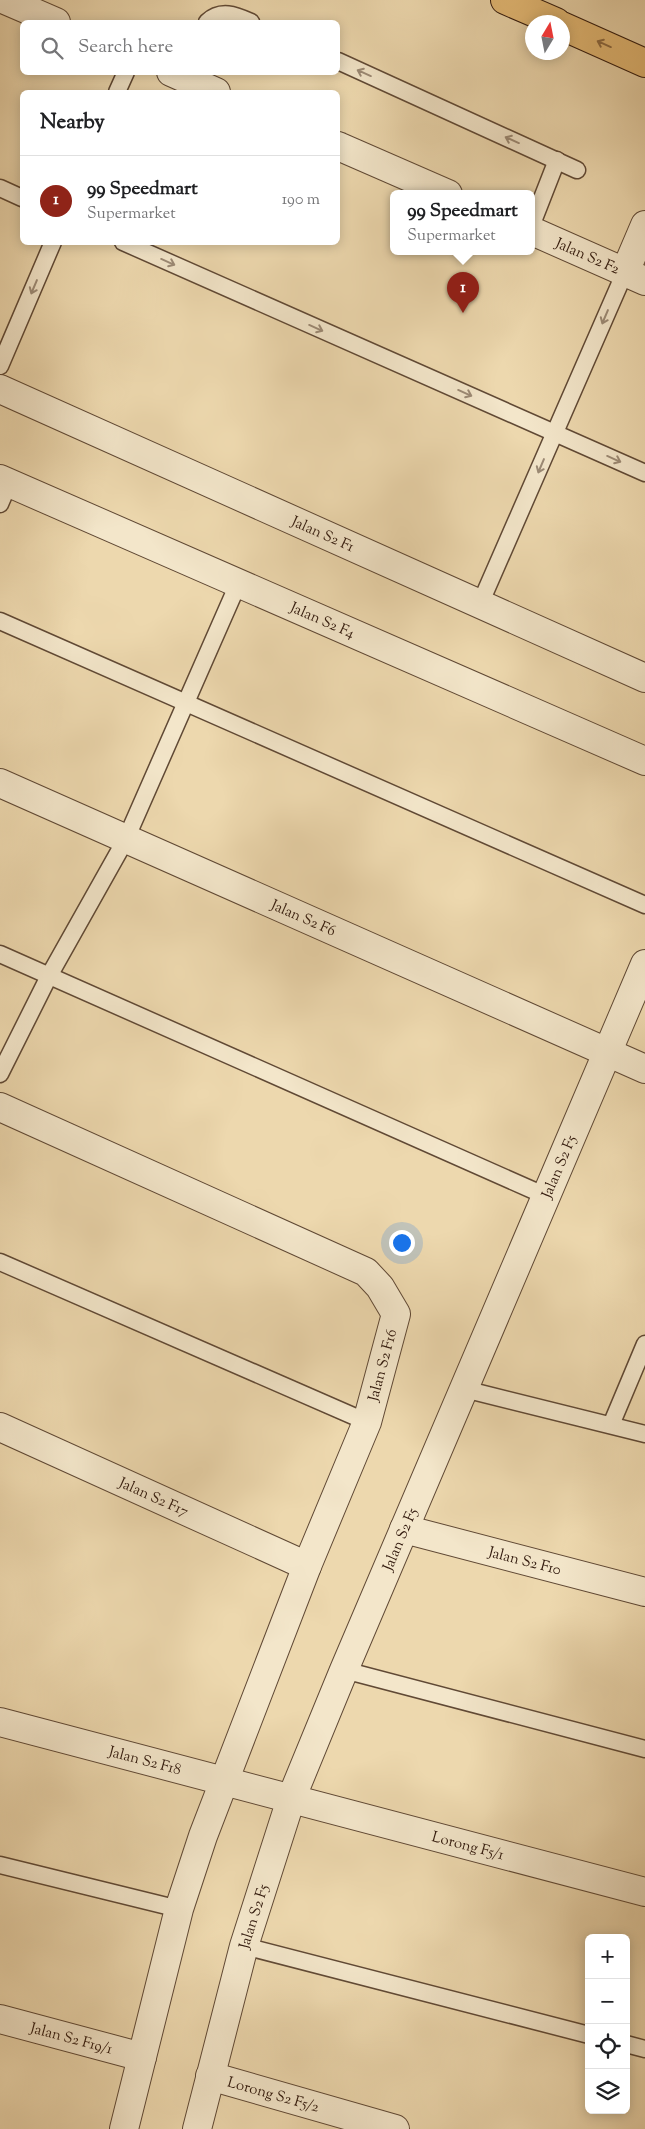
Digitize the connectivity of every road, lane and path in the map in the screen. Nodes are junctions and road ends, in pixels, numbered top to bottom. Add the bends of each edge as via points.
1 (5, 0) edge
2 (505, 0) edge
3 (540, 15) edge
4 (51, 20) edge
5 (209, 20) edge
6 (246, 20) edge
7 (570, 29) edge
8 (340, 62) edge
9 (645, 62) edge
10 (125, 75) edge
11 (182, 75) edge
12 (118, 90) edge
13 (212, 90) edge
14 (340, 147) edge
15 (557, 160) junction
16 (577, 170) dead end
17 (0, 188) edge
18 (439, 190) edge
19 (20, 197) edge
20 (535, 216) edge
21 (645, 225) edge
22 (535, 232) edge
23 (52, 245) edge
24 (130, 245) edge
25 (635, 276) edge
26 (0, 366) edge
27 (0, 389) edge
28 (555, 433) junction
29 (645, 473) edge
30 (3, 489) edge
31 (238, 584) junction
32 (480, 604) junction
33 (0, 621) edge
34 (645, 678) edge
35 (186, 703) junction
36 (645, 761) edge
37 (0, 783) edge
38 (126, 839) junction
39 (645, 906) edge
40 (0, 954) edge
41 (645, 964) edge
42 (49, 976) junction
43 (607, 1052) junction
44 (645, 1069) edge
45 (0, 1074) edge
46 (0, 1107) edge
47 (546, 1196) junction
48 (0, 1262) edge
49 (645, 1344) edge
50 (464, 1389) junction
51 (367, 1422) junction
52 (611, 1425) junction
53 (0, 1427) edge
54 (645, 1434) edge
55 (404, 1528) junction
56 (306, 1566) junction
57 (645, 1592) edge
58 (344, 1670) junction
59 (0, 1722) edge
60 (645, 1749) edge
61 (225, 1781) junction
62 (291, 1799) junction
63 (0, 1865) edge
64 (645, 1892) edge
65 (179, 1909) junction
66 (244, 1946) junction
67 (0, 2019) edge
68 (585, 2034) edge
69 (630, 2045) edge
70 (645, 2049) edge
71 (142, 2057) junction
72 (210, 2076) junction
73 (124, 2129) edge
74 (197, 2129) edge
75 (395, 2129) edge

1 - 4 street
2 - 3 main road
5 - 6 lane via 214,16 232,14
9 -> 7 main road
15 -> 8 lane
10 - 12 lane
11 - 13 street
14 - 18 street
15 - 16 lane
15 - 20 lane
17 - 19 lane
21 - 25 street
22 - 25 street, Jalan S2 F2
23 -> 26 lane
24 -> 28 lane
25 -> 28 lane
27 - 32 street, Jalan S2 F1
28 -> 29 lane
28 -> 32 lane
30 - 31 street, Jalan S2 F4
31 - 35 lane
31 - 36 street, Jalan S2 F4
32 - 34 street, Jalan S2 F1
33 - 35 lane
35 - 38 lane
35 - 39 lane
37 - 38 street, Jalan S2 F6
38 - 42 lane
38 - 43 street, Jalan S2 F6
40 - 42 lane
41 - 43 street, Jalan S2 F5
42 - 45 lane
42 - 47 lane
43 - 44 street, Jalan S2 F6
43 - 47 street, Jalan S2 F5
46 - 51 street, Jalan S2 F16 via 366,1272 380,1287 396,1314
47 - 50 street, Jalan S2 F5
48 - 51 lane
49 - 52 lane
50 - 52 lane
50 - 55 street, Jalan S2 F5
51 - 56 street, Jalan S2 F16
52 - 54 lane
53 - 56 street, Jalan S2 F17
55 - 57 street, Jalan S2 F10
55 - 58 street, Jalan S2 F5
56 - 61 street, Jalan S2 F16
58 - 60 lane
58 - 62 street, Jalan S2 F5
59 - 61 street, Jalan S2 F18
61 - 62 street, Jalan S2 F18
61 - 65 street, Jalan S2 F16
62 - 64 street, Lorong F5/1
62 - 66 street, Jalan S2 F5
63 - 65 lane
65 - 71 street, Jalan S2 F16
66 - 68 lane
66 - 72 street, Jalan S2 F5
67 - 71 street, Jalan S2 F19/1
69 - 70 lane
71 - 73 street, Jalan S2 F16
72 - 74 street, Jalan S2 F5
72 - 75 street, Lorong S2 F5/2

